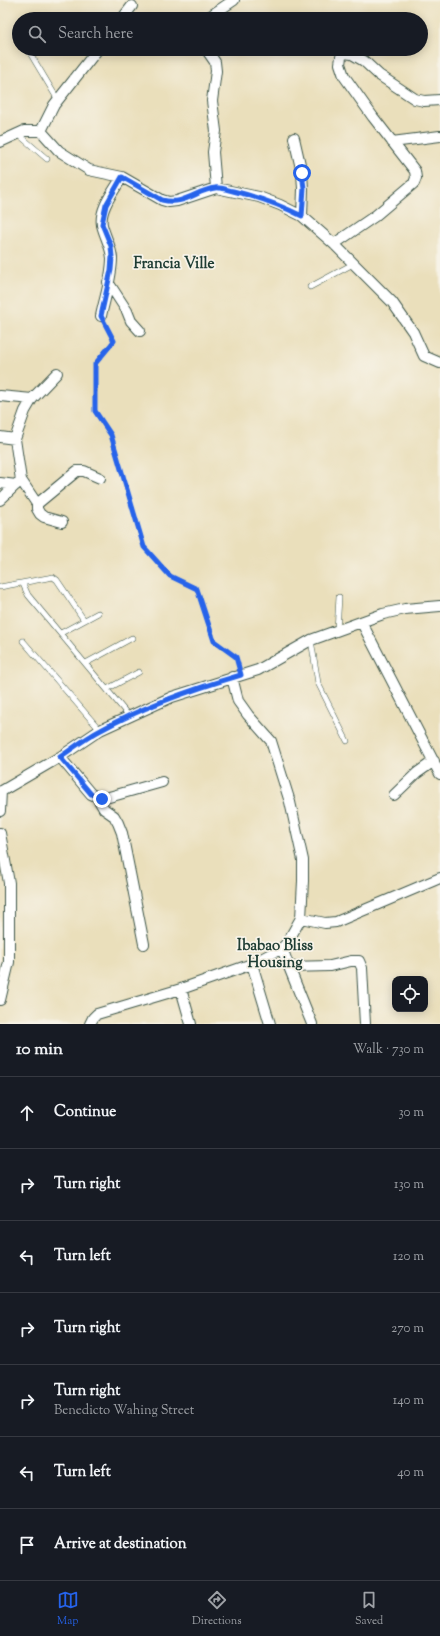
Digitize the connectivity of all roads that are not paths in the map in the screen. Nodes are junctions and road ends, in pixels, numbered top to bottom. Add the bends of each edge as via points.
1 (234, 0) edge
2 (132, 6) dead end
3 (127, 12) edge
4 (216, 12) edge
5 (32, 56) edge
6 (93, 56) edge
7 (211, 56) edge
8 (342, 56) edge
9 (355, 56) edge
10 (58, 100) junction
11 (440, 100) edge
12 (41, 131) junction
13 (18, 134) junction
14 (440, 136) edge
15 (294, 138) dead end
16 (0, 142) edge
17 (392, 142) junction
18 (47, 159) dead end
19 (122, 177) junction
20 (216, 188) junction
21 (302, 216) junction
22 (334, 244) junction
23 (353, 264) junction
24 (108, 282) junction
25 (310, 287) dead end
26 (101, 316) road end
27 (140, 331) dead end
28 (440, 363) edge
29 (57, 373) dead end
30 (0, 396) edge
31 (32, 399) junction
32 (0, 437) edge
33 (15, 439) junction
34 (100, 478) dead end
35 (0, 483) edge
36 (19, 483) junction
37 (0, 500) edge
38 (37, 504) junction
39 (62, 522) dead end
40 (23, 584) junction
41 (0, 587) edge
42 (339, 597) dead end
43 (440, 606) edge
44 (98, 613) dead end
45 (84, 620) junction
46 (362, 622) junction
47 (337, 630) junction
48 (61, 633) junction
49 (132, 638) dead end
50 (311, 640) junction
51 (24, 641) dead end
52 (86, 663) junction
53 (139, 672) dead end
54 (236, 676) junction
55 (107, 689) junction
56 (129, 716) junction
57 (100, 730) junction
58 (347, 741) dead end
59 (60, 757) junction
60 (434, 761) junction
61 (440, 774) edge
62 (162, 782) dead end
63 (1, 792) edge
64 (394, 795) dead end
65 (97, 798) junction
66 (0, 811) edge
67 (0, 833) edge
68 (440, 878) edge
69 (301, 918) junction
70 (144, 944) dead end
71 (282, 948) junction
72 (252, 964) junction
73 (289, 967) junction
74 (181, 989) junction
75 (0, 1000) edge
76 (90, 1024) edge
77 (191, 1024) edge
78 (270, 1024) edge
79 (312, 1024) edge
80 (365, 1024) edge

1 - 4 street
2 - 3 street
5 - 10 lane
6 - 10 street
7 - 20 street via 216,71 212,101 216,131 213,152
8 - 17 street via 340,64 344,76
9 - 11 street via 415,99
10 - 12 street
12 - 13 street via 24,131
12 - 19 street via 59,151 89,170
13 - 16 street
13 - 18 lane
14 - 17 street
15 - 21 street via 304,188
17 - 22 street via 415,171 414,183 375,216
19 - 20 street via 169,202
19 - 24 street via 106,205 102,224 111,246
20 - 21 street via 259,197
21 - 22 street
22 - 23 street
23 - 25 lane
23 - 28 street via 392,302 413,332 424,356
24 - 26 street
24 - 27 street via 127,311 130,321
29 - 31 street
30 - 31 street
31 - 33 street
32 - 33 street
33 - 36 street
34 - 38 street via 84,471 77,472
35 - 36 street
36 - 37 street
36 - 38 street
38 - 39 street via 40,514
40 - 41 lane
40 - 45 lane via 53,577
40 - 48 lane via 28,595
42 - 47 lane
43 - 46 street via 405,609
44 - 45 lane
45 - 48 lane
46 - 47 street
46 - 60 street
47 - 50 street
48 - 52 lane
49 - 52 lane
50 - 54 street via 258,670
50 - 58 lane via 318,683
51 - 57 lane
52 - 55 lane
53 - 55 lane
54 - 56 street via 172,697
54 - 69 street via 238,701 271,741 290,802 303,860
55 - 56 lane
56 - 57 street
57 - 59 street
59 - 63 street
59 - 65 street
60 - 61 street
60 - 64 street
62 - 65 street via 102,799
63 - 66 street
65 - 70 street via 104,809 114,816 122,833
67 - 75 street via 9,884 10,922 9,962
68 - 69 street via 336,922 325,924
69 - 71 street
71 - 72 street
71 - 73 street
72 - 74 street
72 - 78 street
73 - 79 street
73 - 80 street via 330,966 359,961 362,968
74 - 76 street via 97,1014
74 - 77 street

